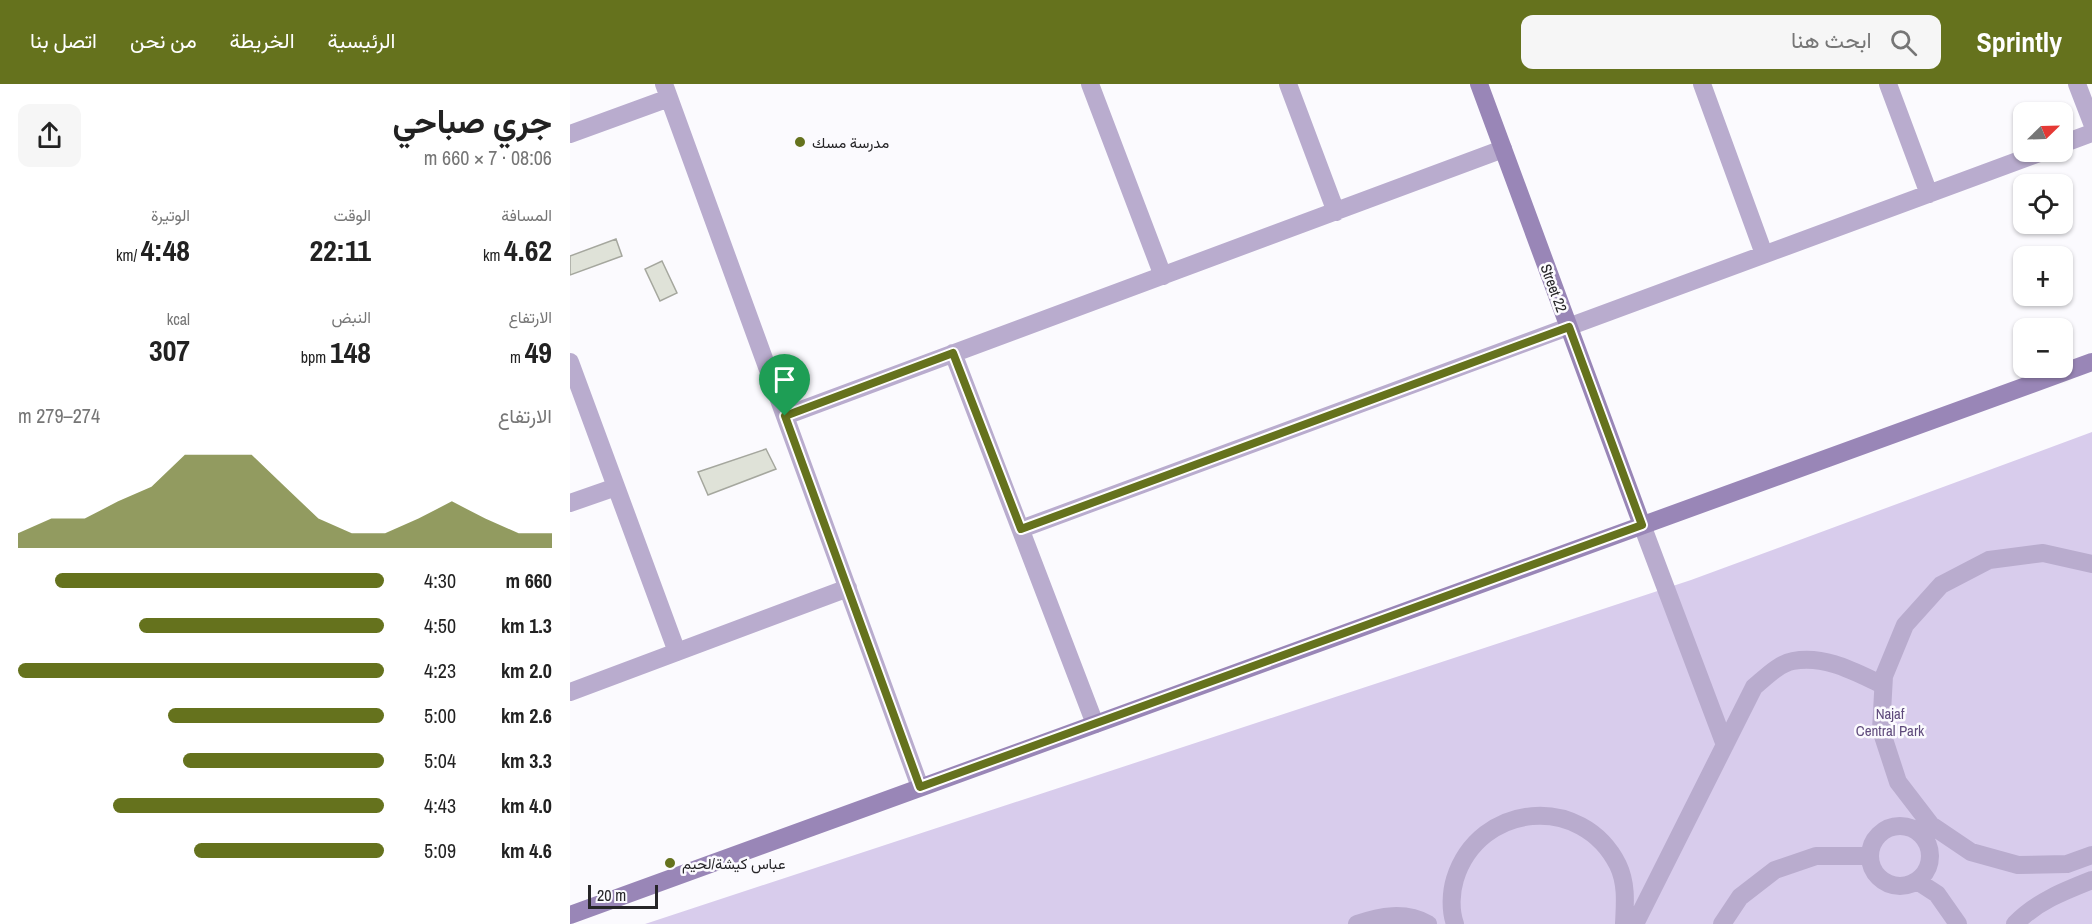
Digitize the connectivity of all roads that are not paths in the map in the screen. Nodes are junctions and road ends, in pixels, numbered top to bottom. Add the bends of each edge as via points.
1 (1090, 84) edge
2 (1288, 84) edge
3 (1479, 84) edge
4 (1702, 84) edge
5 (1888, 84) edge
6 (2077, 84) edge
7 (666, 91) edge
8 (2092, 123) edge
9 (2092, 133) edge
10 (570, 134) edge
11 (2073, 140) edge
12 (1503, 149) junction
13 (2015, 162) edge
14 (1929, 194) junction
15 (1336, 212) junction
16 (1764, 255) junction
17 (1162, 276) junction
18 (1569, 327) junction
19 (953, 353) junction
20 (570, 362) edge
21 (2092, 362) edge
22 (785, 416) junction
23 (616, 487) junction
24 (570, 503) edge
25 (1642, 525) junction
26 (1021, 529) junction
27 (2092, 564) edge
28 (848, 588) junction
29 (677, 652) junction
30 (1883, 685) junction
31 (570, 692) edge
32 (1095, 724) junction
33 (1725, 745) junction
34 (920, 787) junction
35 (1926, 830) junction
36 (1870, 856) junction
37 (2090, 860) edge
38 (2092, 880) edge
39 (1917, 881) junction
40 (570, 915) edge
41 (1357, 924) edge
42 (1428, 924) edge
43 (1455, 924) edge
44 (1624, 924) edge
45 (1635, 924) edge
46 (1722, 924) edge
47 (1958, 924) edge
48 (2014, 924) edge

1 - 17 street
2 - 15 street
3 - 12 street, Street 22
4 - 16 street
5 - 14 street
6 - 8 street
7 - 10 street
7 - 22 street
9 - 11 street
12 - 15 street
12 - 18 street, Street 22
13 - 14 street
14 - 16 street
15 - 17 street
16 - 18 street
17 - 19 street
18 - 25 street, Street 22
18 - 26 street
19 - 22 street
19 - 26 street
20 - 23 street
21 - 25 street
22 - 28 street
23 - 24 street
23 - 29 street
25 - 32 street
25 - 33 street
26 - 32 street
27 - 30 street via 2043,553 1989,560 1941,585 1905,625
28 - 29 street
28 - 34 street
29 - 31 street
30 - 33 street via 1841,665 1792,661 1754,687
30 - 35 street via 1881,730 1898,782
32 - 34 street
33 - 45 street
34 - 40 street
35 - 36 street via 1903,826 1884,831 1876,838
35 - 37 street via 1971,852 2018,866
35 - 39 street via 1930,861
36 - 39 street via 1876,875 1884,882 1903,887
36 - 46 street via 1816,855 1775,870 1740,897
38 - 48 street via 2045,900
39 - 47 street via 1937,894
41 - 42 street via 1397,915
43 - 44 street via 1452,891 1460,864 1476,841 1499,824 1526,816 1554,816 1581,826 1603,843 1618,866 1626,895

